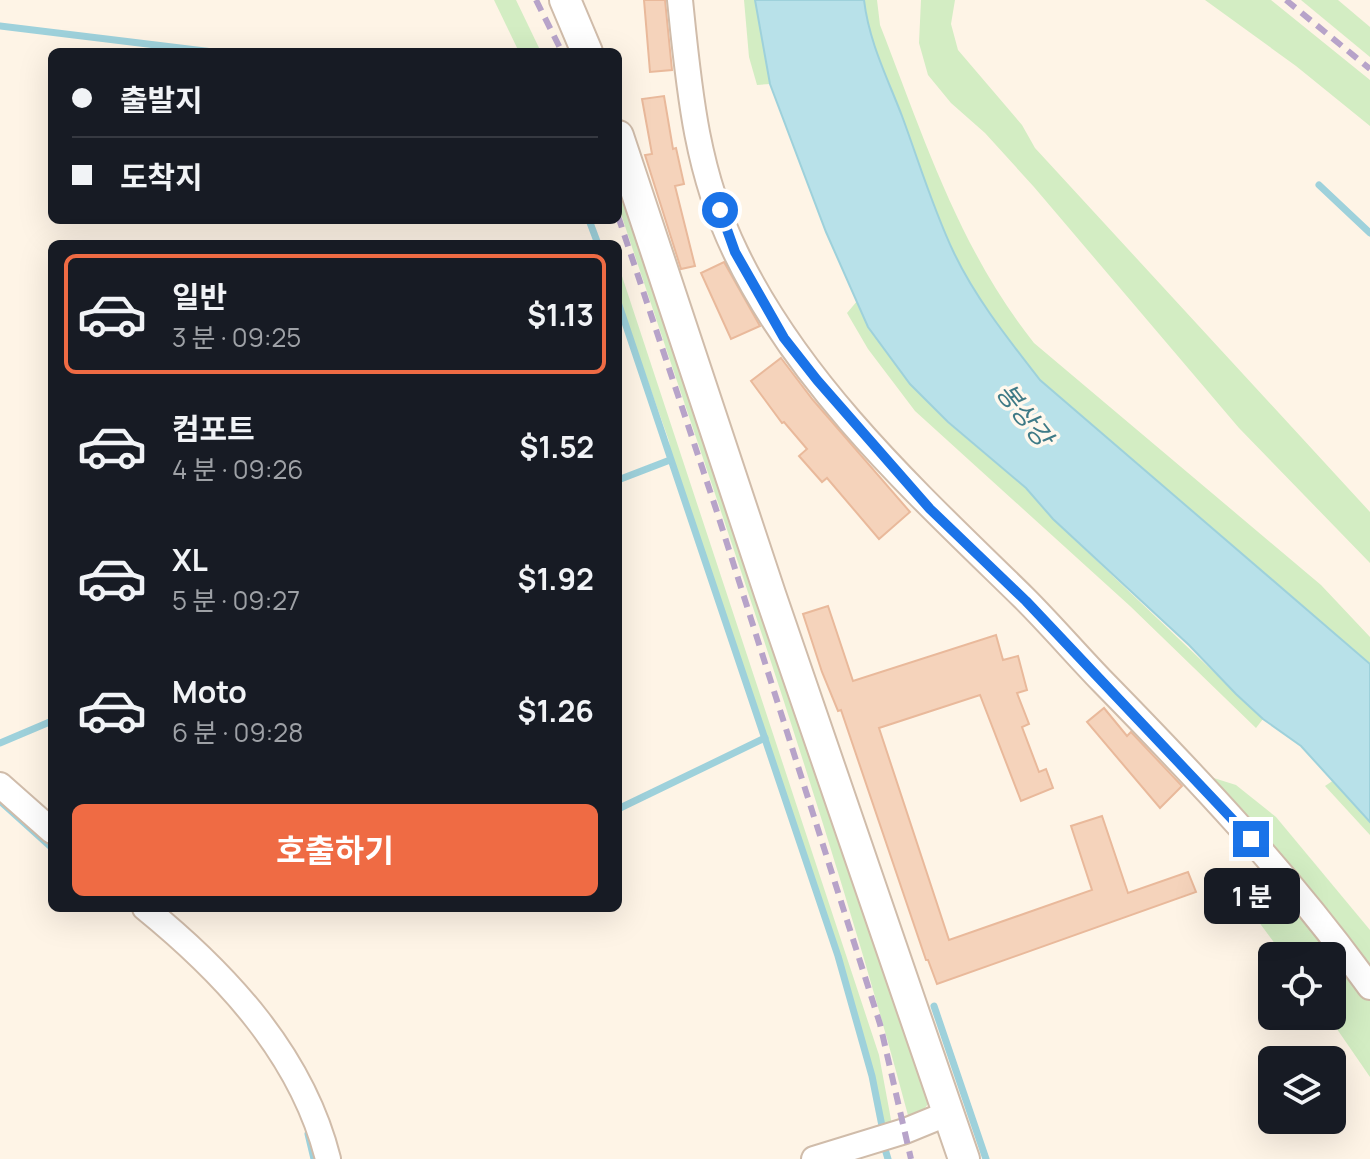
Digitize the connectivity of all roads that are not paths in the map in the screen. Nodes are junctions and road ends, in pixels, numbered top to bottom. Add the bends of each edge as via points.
1 (565, 0) edge
2 (680, 0) edge
3 (585, 48) edge
4 (622, 148) edge
5 (0, 785) edge
6 (48, 827) edge
7 (149, 912) edge
8 (1370, 987) edge
9 (949, 1113) junction
10 (328, 1159) edge
11 (814, 1159) edge
12 (964, 1159) edge

1 - 3 street
2 - 8 street via 701,159 735,252 784,338 930,509 1026,601 1251,839
4 - 9 street
5 - 6 street
7 - 10 street via 220,977 278,1046 313,1111
9 - 11 street
9 - 12 street

